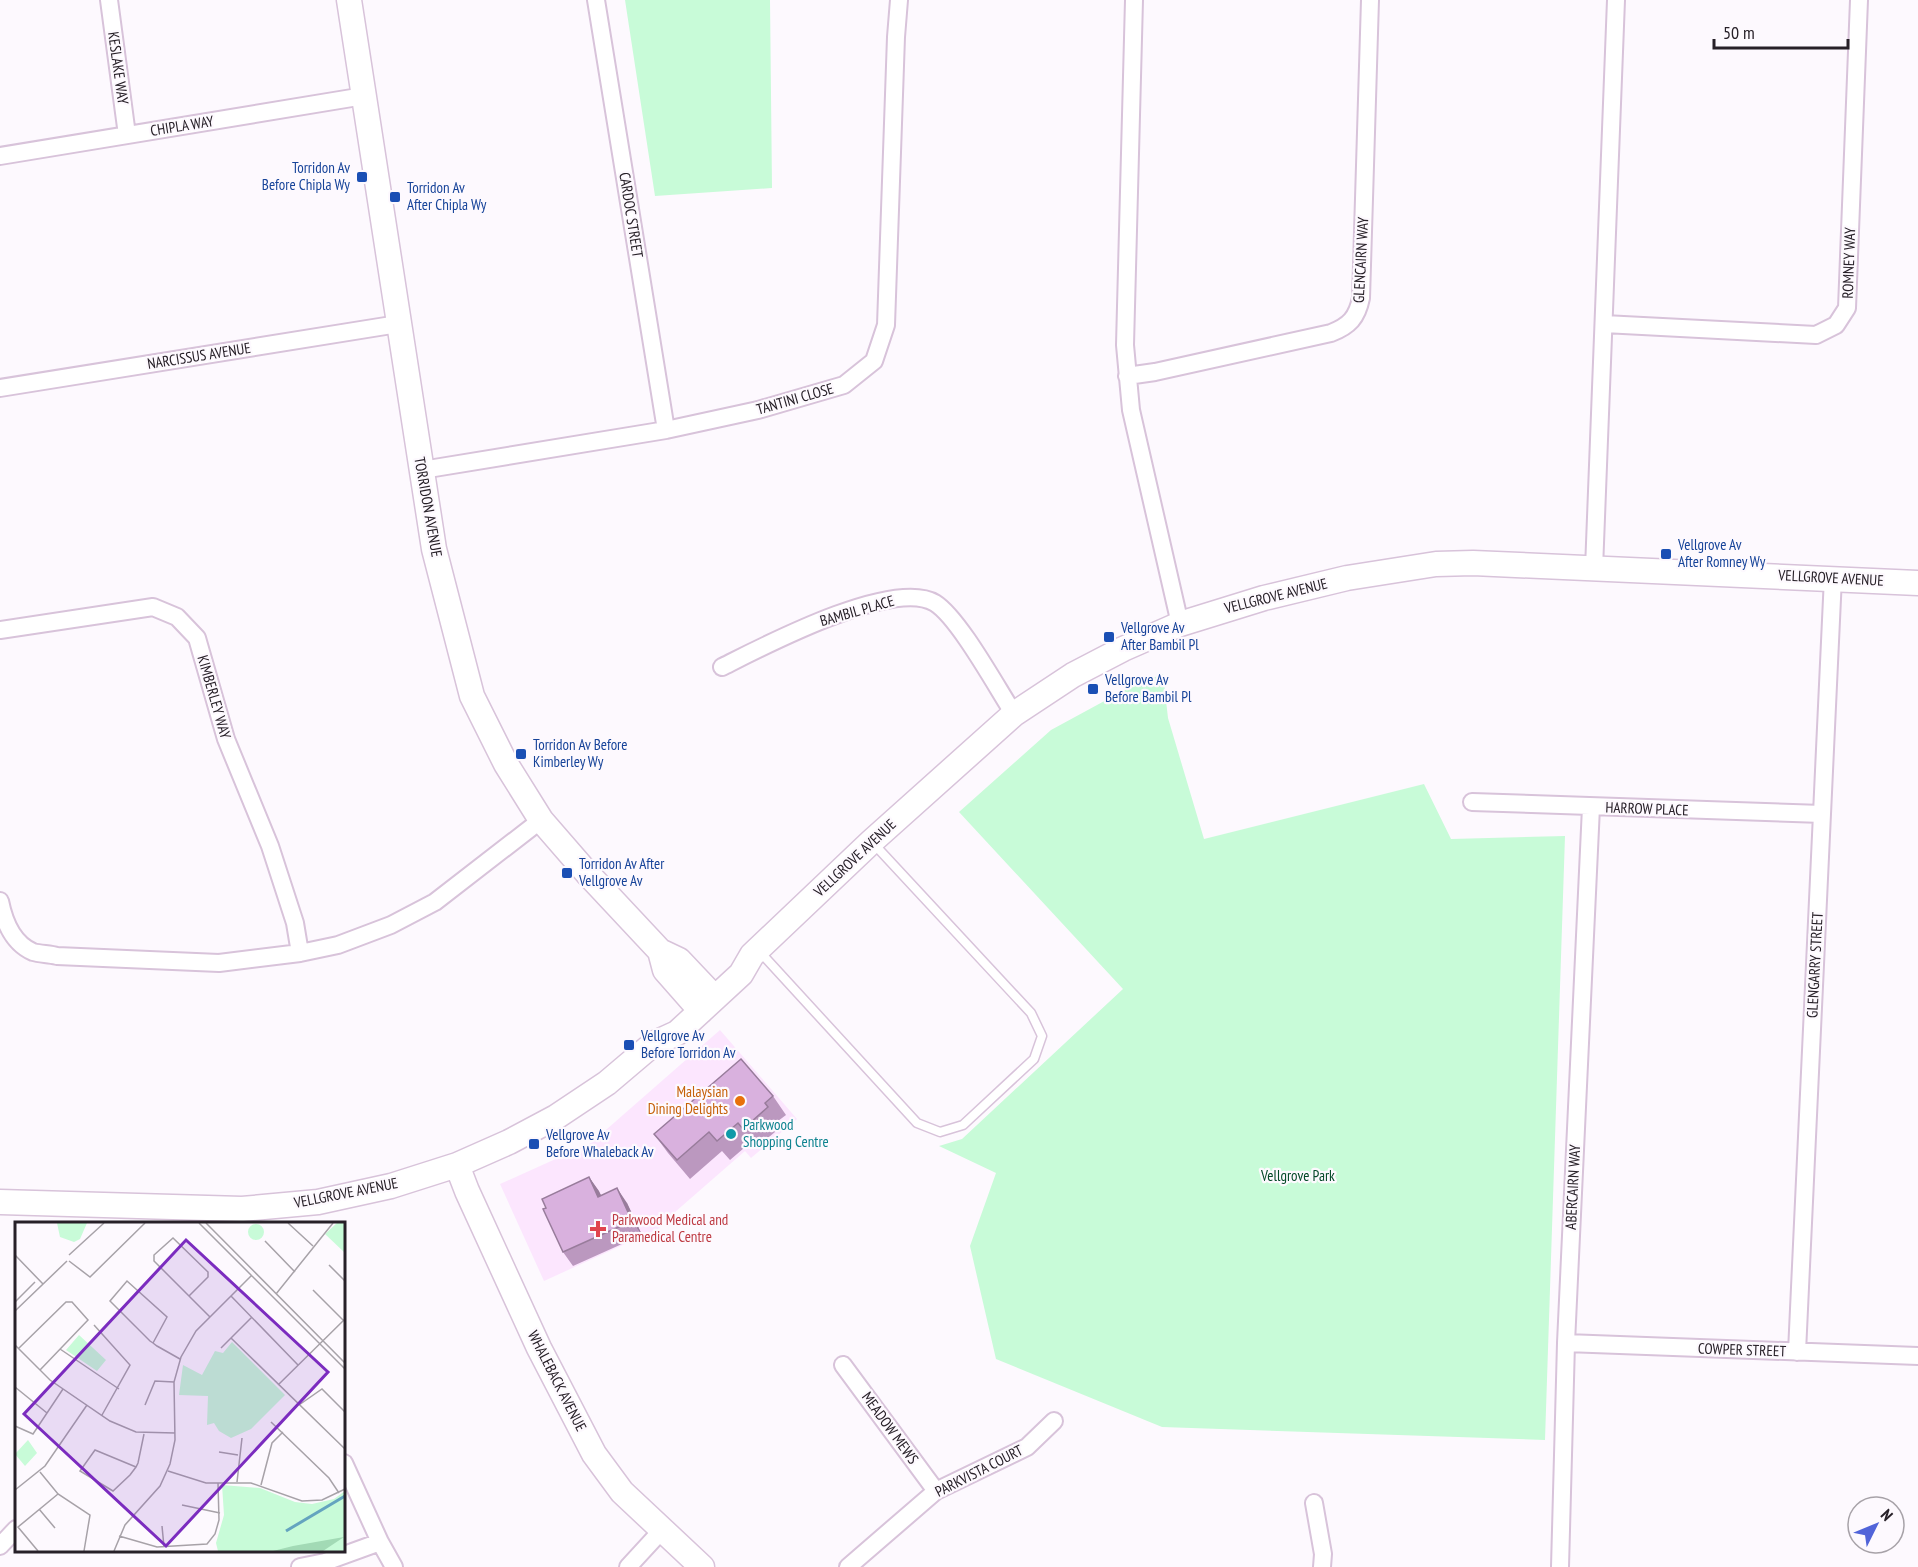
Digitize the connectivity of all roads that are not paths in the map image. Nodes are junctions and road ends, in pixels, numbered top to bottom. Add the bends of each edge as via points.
1 (109, 0) edge
2 (349, 0) edge
3 (596, 0) edge
4 (899, 0) edge
5 (1134, 0) edge
6 (1370, 0) edge
7 (1616, 0) edge
8 (1859, 0) edge
9 (364, 96) junction
10 (128, 135) junction
11 (0, 156) edge
12 (398, 324) junction
13 (1604, 324) junction
14 (1127, 376) junction
15 (0, 388) edge
16 (666, 430) junction
17 (422, 470) junction
18 (1594, 569) junction
19 (1833, 577) junction
20 (1918, 583) edge
21 (1180, 624) junction
22 (0, 630) edge
23 (722, 667) dead end
24 (1014, 714) junction
25 (1472, 802) dead end
26 (1591, 807) junction
27 (1822, 814) junction
28 (542, 820) junction
29 (871, 842) junction
30 (0, 900) edge
31 (755, 952) junction
32 (300, 953) junction
33 (703, 999) junction
34 (457, 1165) junction
35 (0, 1202) edge
36 (1566, 1343) junction
37 (1797, 1352) junction
38 (1918, 1356) edge
39 (843, 1365) dead end
40 (1054, 1420) dead end
41 (345, 1465) edge
42 (936, 1491) junction
43 (1314, 1503) dead end
44 (15, 1530) edge
45 (662, 1530) junction
46 (380, 1542) junction
47 (0, 1546) edge
48 (300, 1567) edge
49 (394, 1567) edge
50 (628, 1567) edge
51 (702, 1567) edge
52 (848, 1567) edge
53 (1322, 1567) edge
54 (1560, 1567) edge

1 - 10 street, KESLAKE WAY
2 - 9 street, TORRIDON AVENUE
3 - 16 street, CARDOC STREET
4 - 16 street, TANTINI CLOSE via 886,325 874,361 844,385 758,410
5 - 14 street
6 - 14 street, GLENCAIRN WAY via 1361,298 1354,320 1331,333
7 - 13 street
8 - 13 street, ROMNEY WAY via 1847,308 1836,325 1816,335
9 - 10 street, CHIPLA WAY
9 - 12 street, TORRIDON AVENUE
10 - 11 street, CHIPLA WAY
12 - 15 street, NARCISSUS AVENUE
12 - 17 street, TORRIDON AVENUE
13 - 18 street
14 - 21 street via 1131,410
16 - 17 street, TANTINI CLOSE
17 - 28 street, TORRIDON AVENUE via 434,549 472,696 506,764
18 - 19 street, VELLGROVE AVENUE
18 - 21 street, VELLGROVE AVENUE via 1473,562 1436,564 1326,583
19 - 20 street, VELLGROVE AVENUE
19 - 27 street, GLENGARRY STREET
21 - 24 street, VELLGROVE AVENUE via 1074,675
22 - 32 street, KIMBERLEY WAY via 153,607 177,617 196,638 226,740 270,846 295,923
23 - 24 street, BAMBIL PLACE via 821,619 910,596 934,603 953,620
24 - 29 street, VELLGROVE AVENUE
25 - 26 street, HARROW PLACE
26 - 27 street, HARROW PLACE
26 - 36 street, ABERCAIRN WAY
27 - 37 street, GLENGARRY STREET
28 - 32 street via 435,902 391,925 338,945
28 - 33 street, TORRIDON AVENUE via 660,951 665,970
29 - 31 street, VELLGROVE AVENUE
29 - 31 lane via 1031,1013 1042,1036 1034,1059 963,1125 940,1132 917,1123
30 - 32 street via 4,921 18,942 33,952 219,963
31 - 33 street, VELLGROVE AVENUE via 741,974
33 - 34 street, VELLGROVE AVENUE via 677,1033 653,1044 607,1083 556,1117
34 - 35 street, VELLGROVE AVENUE via 391,1186 318,1202 242,1209
34 - 45 street, WHALEBACK AVENUE via 539,1348 594,1454 622,1492
36 - 37 street, COWPER STREET
36 - 54 street, ABERCAIRN WAY
37 - 38 street, COWPER STREET
39 - 42 street, MEADOW MEWS
40 - 42 street, PARKVISTA COURT via 1028,1447
41 - 46 street
42 - 52 street, PARKVISTA COURT
43 - 53 street
44 - 47 street
45 - 50 street
45 - 51 street, WHALEBACK AVENUE
46 - 48 street
46 - 49 street

